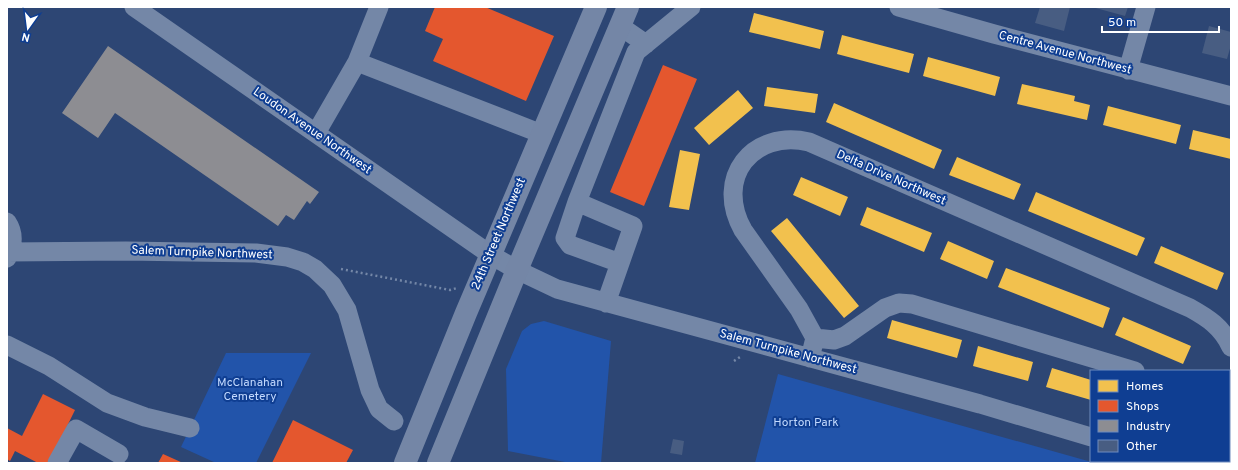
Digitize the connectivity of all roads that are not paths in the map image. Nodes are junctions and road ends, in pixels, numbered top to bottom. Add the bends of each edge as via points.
1 (134, 7) edge
2 (379, 7) edge
3 (596, 7) edge
4 (691, 7) edge
5 (899, 7) edge
6 (1146, 7) edge
7 (624, 17) edge
8 (646, 44) junction
9 (357, 62) junction
10 (605, 63) junction
11 (1128, 70) junction
12 (628, 72) junction
13 (1231, 96) edge
14 (316, 133) junction
15 (542, 134) junction
16 (562, 166) junction
17 (586, 178) junction
18 (547, 201) junction
19 (575, 207) junction
20 (7, 222) edge
21 (8, 254) edge
22 (490, 255) junction
23 (620, 263) junction
24 (517, 270) junction
25 (606, 303) junction
26 (815, 338) junction
27 (7, 345) edge
28 (1231, 347) edge
29 (810, 358) junction
30 (1131, 370) edge
31 (394, 421) dead end
32 (190, 428) dead end
33 (1090, 437) edge
34 (119, 454) dead end
35 (57, 463) edge
36 (405, 463) edge
37 (438, 463) edge

1 - 14 street, Loudon Avenue Northwest
2 - 9 street
3 - 15 main road, 24th Street Northwest
4 - 8 street
5 - 11 street, Centre Avenue Northwest
6 - 11 street
7 - 8 street
7 - 10 main road
8 - 12 street via 636,52
9 - 14 street
9 - 15 street
10 - 12 street
10 - 16 main road
11 - 13 street, Centre Avenue Northwest
12 - 17 street
14 - 22 street, Loudon Avenue Northwest
15 - 22 main road, 24th Street Northwest
16 - 17 street
16 - 18 main road
17 - 19 street
18 - 19 street
18 - 24 main road
19 - 23 street via 565,238 570,244
19 - 23 street via 633,226
20 - 21 street via 12,234
21 - 31 street, Salem Turnpike Northwest via 126,251 256,253 287,257 315,269 332,285 347,310 370,390 379,408
22 - 24 street, Salem Turnpike Northwest
22 - 36 main road, 24th Street Northwest
23 - 25 street
24 - 25 street, Salem Turnpike Northwest via 557,289
24 - 37 main road
25 - 29 street, Salem Turnpike Northwest
26 - 28 street, Delta Drive Northwest via 797,306 743,230 733,205 732,190 741,165 753,152 766,144 783,139 809,142 1190,308 1218,326
26 - 29 street
26 - 30 street via 834,340 845,336 885,308 899,303 912,304
27 - 32 street via 49,366 107,403 145,417
29 - 33 street, Salem Turnpike Northwest
34 - 35 street via 76,429

